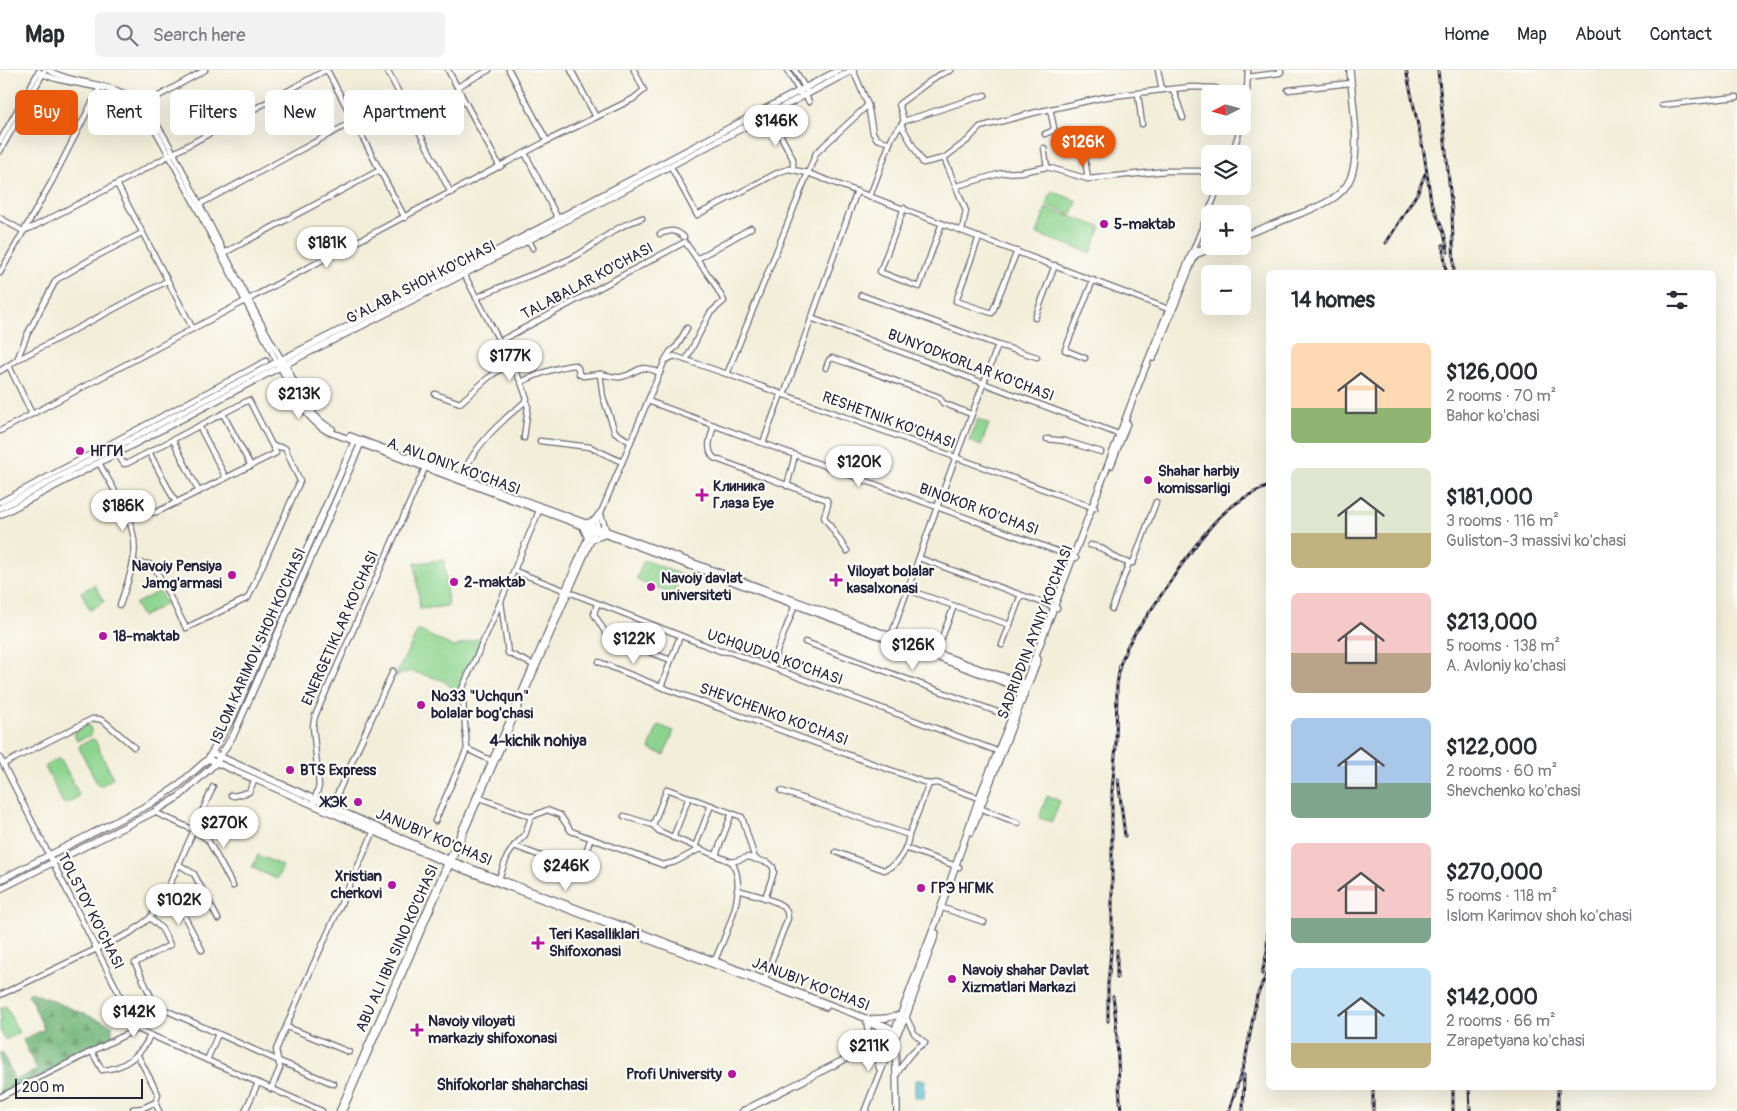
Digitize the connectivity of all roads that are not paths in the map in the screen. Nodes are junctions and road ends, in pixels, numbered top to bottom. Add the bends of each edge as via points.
1 (205, 70) edge
2 (327, 70) edge
3 (387, 70) edge
4 (448, 70) edge
5 (489, 70) edge
6 (509, 70) edge
7 (571, 70) edge
8 (634, 70) edge
9 (787, 70) edge
10 (795, 70) edge
11 (840, 70) edge
12 (853, 70) edge
13 (951, 70) edge
14 (1158, 70) edge
15 (1248, 70) edge
16 (1280, 70) edge
17 (1348, 70) edge
18 (43, 71) edge
19 (1248, 77) junction
20 (1349, 84) junction
21 (1247, 85) edge
22 (457, 87) junction
23 (1201, 88) edge
24 (99, 89) junction
25 (1174, 89) junction
26 (120, 90) edge
27 (1162, 90) junction
28 (1288, 90) dead end
29 (804, 93) junction
30 (1138, 94) junction
31 (160, 95) edge
32 (985, 95) dead end
33 (1737, 97) edge
34 (344, 102) edge
35 (809, 102) dead end
36 (868, 105) junction
37 (1662, 105) dead end
38 (1050, 109) junction
39 (764, 116) junction
40 (596, 117) junction
41 (1183, 118) dead end
42 (903, 123) junction
43 (1142, 124) dead end
44 (344, 126) edge
45 (160, 131) edge
46 (1045, 134) dead end
47 (361, 135) edge
48 (0, 141) edge
49 (546, 142) junction
50 (890, 143) junction
51 (1044, 148) dead end
52 (0, 151) edge
53 (525, 153) junction
54 (171, 154) junction
55 (944, 158) junction
56 (1085, 159) dead end
57 (500, 167) junction
58 (671, 167) junction
59 (1046, 167) junction
60 (791, 169) junction
61 (380, 170) junction
62 (1201, 172) edge
63 (808, 173) junction
64 (1088, 179) junction
65 (117, 184) junction
66 (957, 186) junction
67 (857, 191) junction
68 (451, 193) junction
69 (1216, 195) edge
70 (870, 196) junction
71 (200, 204) junction
72 (904, 208) junction
73 (0, 218) edge
74 (405, 218) junction
75 (642, 218) dead end
76 (558, 219) junction
77 (942, 223) junction
78 (751, 228) dead end
79 (962, 230) junction
80 (23, 231) junction
81 (1251, 231) edge
82 (142, 233) junction
83 (660, 234) dead end
84 (979, 237) junction
85 (685, 240) junction
86 (529, 241) junction
87 (533, 248) dead end
88 (1201, 250) edge
89 (1017, 251) junction
90 (1201, 252) edge
91 (224, 253) junction
92 (1194, 254) junction
93 (697, 260) junction
94 (1055, 265) junction
95 (0, 273) edge
96 (464, 274) junction
97 (1093, 280) junction
98 (167, 282) junction
99 (862, 295) dead end
100 (476, 298) junction
101 (247, 299) junction
102 (1171, 309) junction
103 (811, 318) junction
104 (1034, 318) dead end
105 (686, 328) dead end
106 (193, 329) junction
107 (500, 340) junction
108 (998, 345) junction
109 (1037, 357) dead end
110 (1085, 358) dead end
111 (17, 360) junction
112 (665, 360) junction
113 (686, 360) junction
114 (266, 361) dead end
115 (511, 362) junction
116 (281, 363) junction
117 (9, 366) junction
118 (826, 368) dead end
119 (0, 371) edge
120 (660, 373) junction
121 (600, 374) junction
122 (727, 374) junction
123 (245, 375) junction
124 (521, 382) junction
125 (984, 382) junction
126 (435, 394) dead end
127 (783, 394) junction
128 (526, 401) junction
129 (648, 401) junction
130 (32, 414) junction
131 (223, 414) junction
132 (971, 414) junction
133 (714, 425) junction
134 (199, 426) junction
135 (0, 431) edge
136 (1120, 435) junction
137 (524, 438) dead end
138 (1047, 439) dead end
139 (172, 440) junction
140 (358, 441) junction
141 (540, 441) dead end
142 (630, 442) junction
143 (763, 443) junction
144 (273, 446) junction
145 (149, 452) junction
146 (1101, 452) dead end
147 (117, 454) junction
148 (795, 455) junction
149 (956, 458) junction
150 (87, 459) junction
151 (622, 462) junction
152 (99, 463) junction
153 (251, 466) junction
154 (425, 468) junction
155 (461, 476) junction
156 (226, 478) junction
157 (788, 486) junction
158 (199, 492) junction
159 (0, 502) edge
160 (1156, 502) dead end
161 (176, 503) junction
162 (937, 507) junction
163 (0, 508) edge
164 (1093, 508) junction
165 (539, 510) junction
166 (600, 513) junction
167 (0, 515) edge
168 (128, 519) junction
169 (585, 525) junction
170 (594, 528) junction
171 (605, 533) junction
172 (590, 538) junction
173 (1090, 545) dead end
174 (847, 551) dead end
175 (1074, 557) junction
176 (919, 558) junction
177 (133, 562) junction
178 (1129, 563) junction
179 (515, 571) junction
180 (908, 590) junction
181 (568, 592) junction
182 (1021, 595) junction
183 (501, 602) junction
184 (597, 604) junction
185 (120, 605) dead end
186 (795, 606) junction
187 (954, 606) junction
188 (1055, 608) junction
189 (1112, 609) dead end
190 (1010, 625) junction
191 (680, 636) junction
192 (890, 638) junction
193 (805, 642) dead end
194 (1002, 645) dead end
195 (936, 653) junction
196 (670, 660) junction
197 (599, 662) dead end
198 (536, 666) junction
199 (771, 667) junction
200 (1030, 670) junction
201 (393, 671) dead end
202 (1010, 681) junction
203 (661, 686) junction
204 (1026, 687) junction
205 (1017, 703) junction
206 (1013, 718) junction
207 (134, 747) dead end
208 (467, 749) junction
209 (1000, 751) junction
210 (210, 756) junction
211 (0, 758) edge
212 (218, 761) junction
213 (494, 762) junction
214 (4, 764) junction
215 (255, 779) junction
216 (929, 784) junction
217 (213, 787) dead end
218 (781, 791) dead end
219 (231, 795) dead end
220 (689, 797) junction
221 (480, 798) junction
222 (981, 798) junction
223 (314, 802) junction
224 (711, 805) junction
225 (978, 807) junction
226 (154, 812) junction
227 (329, 812) junction
228 (732, 813) junction
229 (624, 816) dead end
230 (531, 817) junction
231 (435, 821) dead end
232 (1018, 823) dead end
233 (653, 825) junction
234 (194, 830) junction
235 (374, 830) junction
236 (909, 835) junction
237 (591, 838) junction
238 (673, 838) junction
239 (514, 846) junction
240 (695, 847) junction
241 (905, 848) junction
242 (700, 850) junction
243 (836, 852) dead end
244 (48, 856) junction
245 (716, 856) junction
246 (755, 859) junction
247 (52, 862) junction
248 (450, 862) junction
249 (732, 862) junction
250 (178, 864) junction
251 (957, 867) junction
252 (0, 880) edge
253 (498, 880) junction
254 (233, 886) dead end
255 (0, 889) edge
256 (737, 890) junction
257 (165, 895) junction
258 (765, 898) junction
259 (942, 908) junction
260 (150, 918) junction
261 (218, 919) dead end
262 (984, 922) dead end
263 (96, 949) junction
264 (202, 950) dead end
265 (714, 963) junction
266 (763, 981) junction
267 (0, 995) edge
268 (904, 1016) junction
269 (868, 1021) junction
270 (287, 1027) junction
271 (137, 1029) junction
272 (218, 1034) junction
273 (150, 1035) junction
274 (893, 1039) junction
275 (92, 1052) junction
276 (349, 1052) dead end
277 (864, 1052) junction
278 (138, 1056) junction
279 (207, 1060) junction
280 (279, 1061) junction
281 (880, 1071) junction
282 (898, 1074) junction
283 (258, 1083) junction
284 (334, 1084) dead end
285 (271, 1088) junction
286 (0, 1097) edge
287 (155, 1102) junction
288 (133, 1109) dead end
289 (159, 1111) edge
290 (245, 1111) edge
291 (322, 1111) edge
292 (339, 1111) edge
293 (343, 1111) edge
294 (743, 1111) edge
295 (752, 1111) edge
296 (865, 1111) edge
297 (897, 1111) edge

1 - 31 street
2 - 34 street
2 - 54 street
3 - 68 street
4 - 22 street
5 - 22 street
6 - 49 street
7 - 40 street
8 - 40 street via 644,90
9 - 29 street
10 - 29 street
11 - 29 main road, G'ALABA SHOH KO'CHASI
12 - 29 main road, G'ALABA SHOH KO'CHASI
12 - 36 street
13 - 42 street via 937,76 899,104
14 - 27 street
15 - 19 street
16 - 19 street via 1279,74
17 - 20 main road
18 - 24 street, A. AVLONIY KO'CHASI
18 - 26 street, A. AVLONIY KO'CHASI
18 - 48 street
18 - 52 street
19 - 21 street
20 - 28 street
20 - 81 main road via 1352,151 1350,167 1341,186 1320,202
22 - 57 street
23 - 25 street
24 - 54 street, A. AVLONIY KO'CHASI via 124,96 133,103
24 - 80 street
25 - 27 street
25 - 41 street
27 - 30 street
29 - 35 street
29 - 39 main road, G'ALABA SHOH KO'CHASI
29 - 76 main road, G'ALABA SHOH KO'CHASI
30 - 38 street via 1105,97
30 - 43 street
32 - 42 street
33 - 37 street
36 - 50 street via 872,133 877,139
36 - 63 street via 816,153
38 - 46 street via 1054,128
38 - 55 street via 980,126
39 - 58 main road, G'ALABA SHOH KO'CHASI
39 - 60 street via 793,159
40 - 49 street
42 - 50 street
42 - 55 street via 923,163
44 - 71 street
45 - 54 street, A. AVLONIY KO'CHASI
47 - 61 street
49 - 53 street
50 - 70 street
51 - 59 street
53 - 57 street
53 - 76 street
54 - 65 street
54 - 71 street, A. AVLONIY KO'CHASI
54 - 101 street, A. AVLONIY KO'CHASI
55 - 66 street
56 - 64 street
57 - 68 street
58 - 60 street via 697,215 779,172
58 - 86 main road, G'ALABA SHOH KO'CHASI
59 - 64 street
59 - 66 street
60 - 63 street
61 - 74 street
61 - 91 street
62 - 64 street via 1166,171
63 - 67 street
63 - 122 street
65 - 80 street
65 - 82 street
66 - 79 street via 966,211
67 - 70 street
67 - 103 street
68 - 74 street
69 - 92 street
70 - 72 street
71 - 91 street, A. AVLONIY KO'CHASI
72 - 77 street
72 - 77 street via 880,272 919,287
73 - 80 street
74 - 101 street
75 - 100 street via 616,229 574,257
76 - 116 main road, G'ALABA SHOH KO'CHASI
77 - 79 street
78 - 93 street
79 - 84 street
80 - 95 street
82 - 98 street
82 - 111 street via 56,280
83 - 85 street via 672,229
84 - 89 street
84 - 89 street via 956,301 992,313
85 - 93 street
85 - 107 street, TALABALAR KO'CHASI via 587,296
86 - 87 street
86 - 96 main road, G'ALABA SHOH KO'CHASI
88 - 92 main road
89 - 94 street
90 - 92 main road
91 - 101 street, A. AVLONIY KO'CHASI
92 - 102 main road, SADRIDDIN AYNIY KO'CHASI
93 - 113 street via 724,302 710,313
94 - 97 street
94 - 104 street
96 - 100 street
96 - 116 main road, G'ALABA SHOH KO'CHASI
97 - 102 street
97 - 110 street via 1065,350
98 - 106 street
98 - 111 street
99 - 108 street, BUNYODKORLAR KO'CHASI
100 - 107 street
101 - 106 street
101 - 116 street, A. AVLONIY KO'CHASI
102 - 136 main road, SADRIDDIN AYNIY KO'CHASI
103 - 125 street, BUNYODKORLAR KO'CHASI
103 - 127 street
105 - 112 street, ABU ALI IBN SINO KO'CHASI
106 - 130 street
107 - 115 street
108 - 109 street, BUNYODKORLAR KO'CHASI
108 - 125 street
111 - 117 street
112 - 113 street, RESHETNIK KO'CHASI via 674,356
112 - 120 street, ABU ALI IBN SINO KO'CHASI
113 - 122 street, RESHETNIK KO'CHASI
114 - 123 street
115 - 124 street
115 - 126 street via 460,403
116 - 123 main road, G'ALABA SHOH KO'CHASI
116 - 140 main road, A. AVLONIY KO'CHASI via 310,418 327,431
116 - 147 main road, G'ALABA SHOH KO'CHASI
117 - 119 street
117 - 130 street
118 - 132 street via 832,358 939,397 943,403
120 - 121 street via 647,367 625,376
120 - 129 street, ABU ALI IBN SINO KO'CHASI
121 - 124 street via 583,376 575,365 570,365
121 - 142 street via 603,396 615,432
122 - 127 street, RESHETNIK KO'CHASI
123 - 150 main road, G'ALABA SHOH KO'CHASI
124 - 128 street
125 - 132 street
125 - 136 street, BUNYODKORLAR KO'CHASI
127 - 143 street
127 - 149 street, RESHETNIK KO'CHASI
128 - 137 street
128 - 155 street via 480,445
129 - 133 street, BINOKOR KO'CHASI
129 - 142 street, ABU ALI IBN SINO KO'CHASI
130 - 135 street
131 - 134 street
131 - 144 street via 249,400
131 - 153 street
132 - 149 street
133 - 143 street, BINOKOR KO'CHASI
133 - 157 street via 709,445 714,458
134 - 139 street
134 - 156 street
136 - 164 main road, SADRIDDIN AYNIY KO'CHASI
138 - 146 street
139 - 145 street
139 - 158 street
140 - 154 main road, A. AVLONIY KO'CHASI
140 - 155 main road, A. AVLONIY KO'CHASI
140 - 210 main road, ISLOM KARIMOV SHOH KO'CHASI via 234,716
140 - 212 main road, ISLOM KARIMOV SHOH KO'CHASI via 234,734
141 - 151 street via 590,447
142 - 151 street, ABU ALI IBN SINO KO'CHASI
143 - 148 street, BINOKOR KO'CHASI
144 - 153 street via 276,453
144 - 177 street via 284,448 300,480 248,598 186,628 155,568
145 - 147 street via 124,464
145 - 161 street
147 - 152 main road, G'ALABA SHOH KO'CHASI
148 - 157 street
148 - 162 street, BINOKOR KO'CHASI
149 - 162 street
149 - 164 street, RESHETNIK KO'CHASI
150 - 159 street
150 - 163 main road, G'ALABA SHOH KO'CHASI
151 - 166 street, ABU ALI IBN SINO KO'CHASI
152 - 167 main road, G'ALABA SHOH KO'CHASI
152 - 168 street
153 - 156 street
154 - 165 main road, A. AVLONIY KO'CHASI
154 - 223 street, ENERGETIKLAR KO'CHASI via 315,716 313,726 319,786
155 - 169 main road, A. AVLONIY KO'CHASI
156 - 158 street
157 - 174 street via 827,500 824,517
158 - 161 street
160 - 178 street via 1133,563
161 - 168 street via 157,512
162 - 175 street, BINOKOR KO'CHASI
162 - 176 street
164 - 175 main road, SADRIDDIN AYNIY KO'CHASI
165 - 169 main road, A. AVLONIY KO'CHASI
165 - 179 street
166 - 169 main road
166 - 170 street, ABU ALI IBN SINO KO'CHASI
166 - 171 main road
168 - 177 street via 134,533
169 - 170 main road, A. AVLONIY KO'CHASI
169 - 172 main road
170 - 171 main road, A. AVLONIY KO'CHASI
170 - 172 street, ABU ALI IBN SINO KO'CHASI
171 - 172 main road
171 - 186 main road, A. AVLONIY KO'CHASI
171 - 192 main road, A. AVLONIY KO'CHASI
172 - 181 street, ABU ALI IBN SINO KO'CHASI
173 - 178 street
175 - 188 main road, SADRIDDIN AYNIY KO'CHASI
176 - 180 street
176 - 182 street
177 - 185 street
178 - 189 street
179 - 181 street, UCHQUDUQ KO'CHASI
179 - 183 street
180 - 187 street
180 - 192 street
181 - 184 street, UCHQUDUQ KO'CHASI
181 - 198 street, ABU ALI IBN SINO KO'CHASI
182 - 188 street
182 - 190 street
183 - 198 street via 508,653
183 - 208 street via 462,689
184 - 191 street, UCHQUDUQ KO'CHASI
184 - 196 street via 594,614 608,637
186 - 192 main road, A. AVLONIY KO'CHASI
186 - 199 street
187 - 190 street
187 - 195 street
188 - 200 main road, SADRIDDIN AYNIY KO'CHASI
188 - 204 main road, SADRIDDIN AYNIY KO'CHASI
190 - 194 street
191 - 196 street
191 - 199 street, UCHQUDUQ KO'CHASI
192 - 195 main road, A. AVLONIY KO'CHASI
192 - 202 main road, A. AVLONIY KO'CHASI
193 - 206 street
195 - 202 main road, A. AVLONIY KO'CHASI
196 - 203 street
197 - 203 street, SHEVCHENKO KO'CHASI
198 - 213 street, ABU ALI IBN SINO KO'CHASI
199 - 209 street, UCHQUDUQ KO'CHASI
200 - 202 main road
200 - 204 main road, SADRIDDIN AYNIY KO'CHASI
201 - 227 street
202 - 204 main road, A. AVLONIY KO'CHASI
202 - 205 main road
203 - 216 street, SHEVCHENKO KO'CHASI
204 - 205 main road, SADRIDDIN AYNIY KO'CHASI
204 - 206 main road, SADRIDDIN AYNIY KO'CHASI
205 - 206 main road, SADRIDDIN AYNIY KO'CHASI
206 - 209 main road, SADRIDDIN AYNIY KO'CHASI
207 - 214 street via 105,722 92,719
208 - 213 street
208 - 231 street
209 - 222 main road, SADRIDDIN AYNIY KO'CHASI
210 - 212 main road, JANUBIY KO'CHASI
210 - 244 main road, ISLOM KARIMOV SHOH KO'CHASI via 176,787 150,804
211 - 214 street, TOLSTOY KO'CHASI
212 - 215 main road, JANUBIY KO'CHASI
212 - 223 main road, JANUBIY KO'CHASI
212 - 226 main road, ISLOM KARIMOV SHOH KO'CHASI via 180,796
213 - 221 street, ABU ALI IBN SINO KO'CHASI
213 - 248 street, ABU ALI IBN SINO KO'CHASI
214 - 244 street, TOLSTOY KO'CHASI
215 - 219 street via 249,792
215 - 223 main road, JANUBIY KO'CHASI
216 - 222 street, SHEVCHENKO KO'CHASI via 937,783
216 - 236 street
217 - 234 street
218 - 236 street
220 - 224 street
220 - 233 street via 667,789
220 - 238 street
221 - 230 street
221 - 248 street, ABU ALI IBN SINO KO'CHASI
222 - 225 main road, SADRIDDIN AYNIY KO'CHASI
223 - 227 main road, JANUBIY KO'CHASI
223 - 248 main road, JANUBIY KO'CHASI
224 - 228 street
224 - 240 street
225 - 232 street
225 - 251 main road, SADRIDDIN AYNIY KO'CHASI
226 - 234 street
226 - 247 main road, ISLOM KARIMOV SHOH KO'CHASI
227 - 235 main road, JANUBIY KO'CHASI
228 - 245 street
228 - 246 street via 742,817
229 - 233 street
230 - 237 street via 547,810 560,814 571,831
230 - 239 street via 525,835
233 - 238 street
234 - 250 street
234 - 254 street via 208,840
235 - 248 main road, JANUBIY KO'CHASI
235 - 270 street
236 - 241 street
237 - 239 street via 579,870
237 - 242 street via 663,865
238 - 240 street
239 - 253 street
240 - 242 street
241 - 243 street via 902,857 884,870
241 - 251 street
242 - 245 street
244 - 247 street, TOLSTOY KO'CHASI
244 - 252 main road, ISLOM KARIMOV SHOH KO'CHASI
245 - 249 street
246 - 249 street via 748,857
246 - 258 street via 773,867
247 - 255 main road, ISLOM KARIMOV SHOH KO'CHASI
247 - 263 street, TOLSTOY KO'CHASI
248 - 253 main road, JANUBIY KO'CHASI
248 - 292 street, ABU ALI IBN SINO KO'CHASI
248 - 293 street, ABU ALI IBN SINO KO'CHASI
249 - 256 street via 736,868
250 - 257 street
250 - 261 street via 194,874
251 - 259 main road, SADRIDDIN AYNIY KO'CHASI
253 - 265 main road, JANUBIY KO'CHASI
256 - 258 street
256 - 265 street via 735,907
257 - 260 street
257 - 264 street via 180,906
258 - 266 street via 786,910 788,918
259 - 262 street
259 - 268 main road, SADRIDDIN AYNIY KO'CHASI
260 - 263 street
260 - 272 street via 162,929 170,945 135,963 154,1003
263 - 267 street
263 - 271 street, TOLSTOY KO'CHASI
265 - 266 main road, JANUBIY KO'CHASI
266 - 269 main road, JANUBIY KO'CHASI
268 - 269 main road
268 - 274 main road, SADRIDDIN AYNIY KO'CHASI
268 - 282 street via 914,1033 925,1043 914,1050
269 - 274 main road, JANUBIY KO'CHASI
269 - 277 main road
270 - 276 street
270 - 280 street via 276,1050
271 - 273 street
271 - 275 street
272 - 279 street
272 - 280 street
273 - 278 street
273 - 279 street
274 - 277 main road
274 - 281 main road, SADRIDDIN AYNIY KO'CHASI
274 - 282 main road
275 - 278 street via 102,1070 110,1070
275 - 286 street
277 - 281 main road via 877,1060
277 - 294 main road
277 - 295 main road
278 - 287 street via 158,1094
279 - 283 street
280 - 284 street
280 - 285 street via 280,1068
281 - 296 main road, SADRIDDIN AYNIY KO'CHASI
282 - 297 main road
283 - 285 street
283 - 290 street
285 - 291 street
287 - 288 street
287 - 289 street

